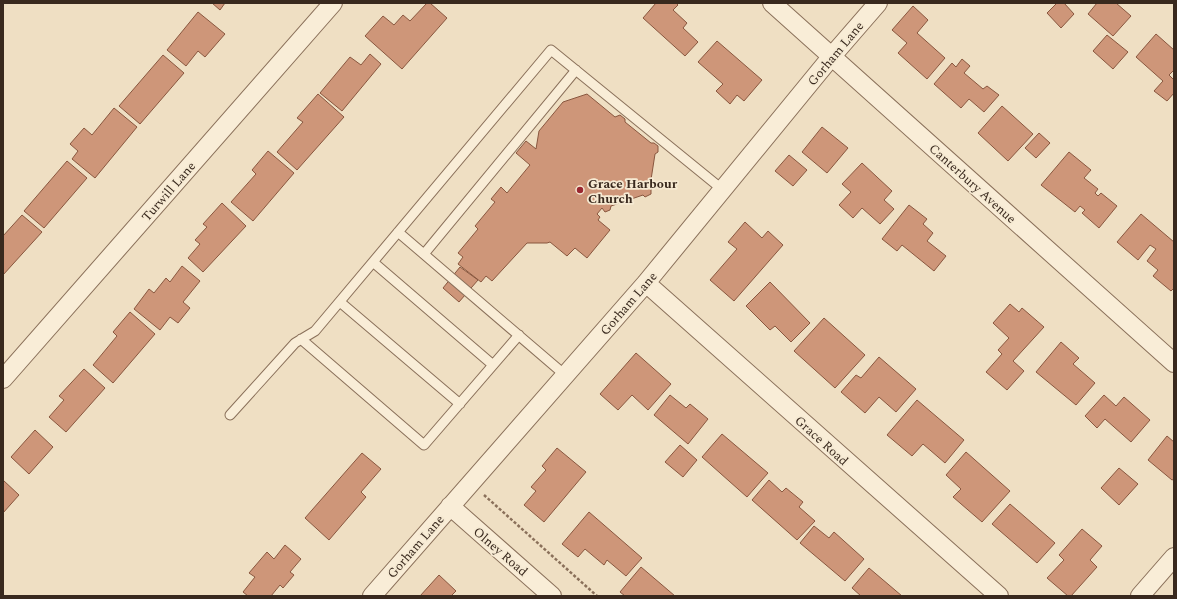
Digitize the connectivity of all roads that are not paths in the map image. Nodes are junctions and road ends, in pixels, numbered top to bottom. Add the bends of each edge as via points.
1 (333, 3) edge
2 (772, 3) edge
3 (878, 3) edge
4 (832, 56) junction
5 (576, 70) junction
6 (723, 190) junction
7 (398, 232) junction
8 (424, 254) junction
9 (373, 262) junction
10 (646, 283) junction
11 (340, 302) junction
12 (519, 335) junction
13 (301, 339) junction
14 (1174, 363) edge
15 (494, 365) junction
16 (565, 375) junction
17 (3, 379) edge
18 (460, 404) junction
19 (230, 415) dead end
20 (450, 506) junction
21 (1174, 557) edge
22 (372, 596) edge
23 (552, 596) edge
24 (999, 596) edge
25 (1140, 596) edge

1 - 17 street, Turwill Lane
2 - 4 street, Canterbury Avenue
3 - 4 street, Gorham Lane
4 - 6 street, Gorham Lane
4 - 14 street, Canterbury Avenue
5 - 6 lane
5 - 7 lane via 551,50
5 - 8 lane
6 - 10 street, Gorham Lane
7 - 8 lane
7 - 9 lane
8 - 12 lane
9 - 11 lane
9 - 15 lane
10 - 16 street, Gorham Lane
10 - 24 street, Grace Road
11 - 13 lane via 316,331
11 - 18 lane
12 - 15 lane
12 - 16 lane
13 - 18 lane via 424,445
13 - 19 lane
15 - 18 lane
16 - 20 street, Gorham Lane
20 - 22 street, Gorham Lane
20 - 23 street, Olney Road
21 - 25 street

